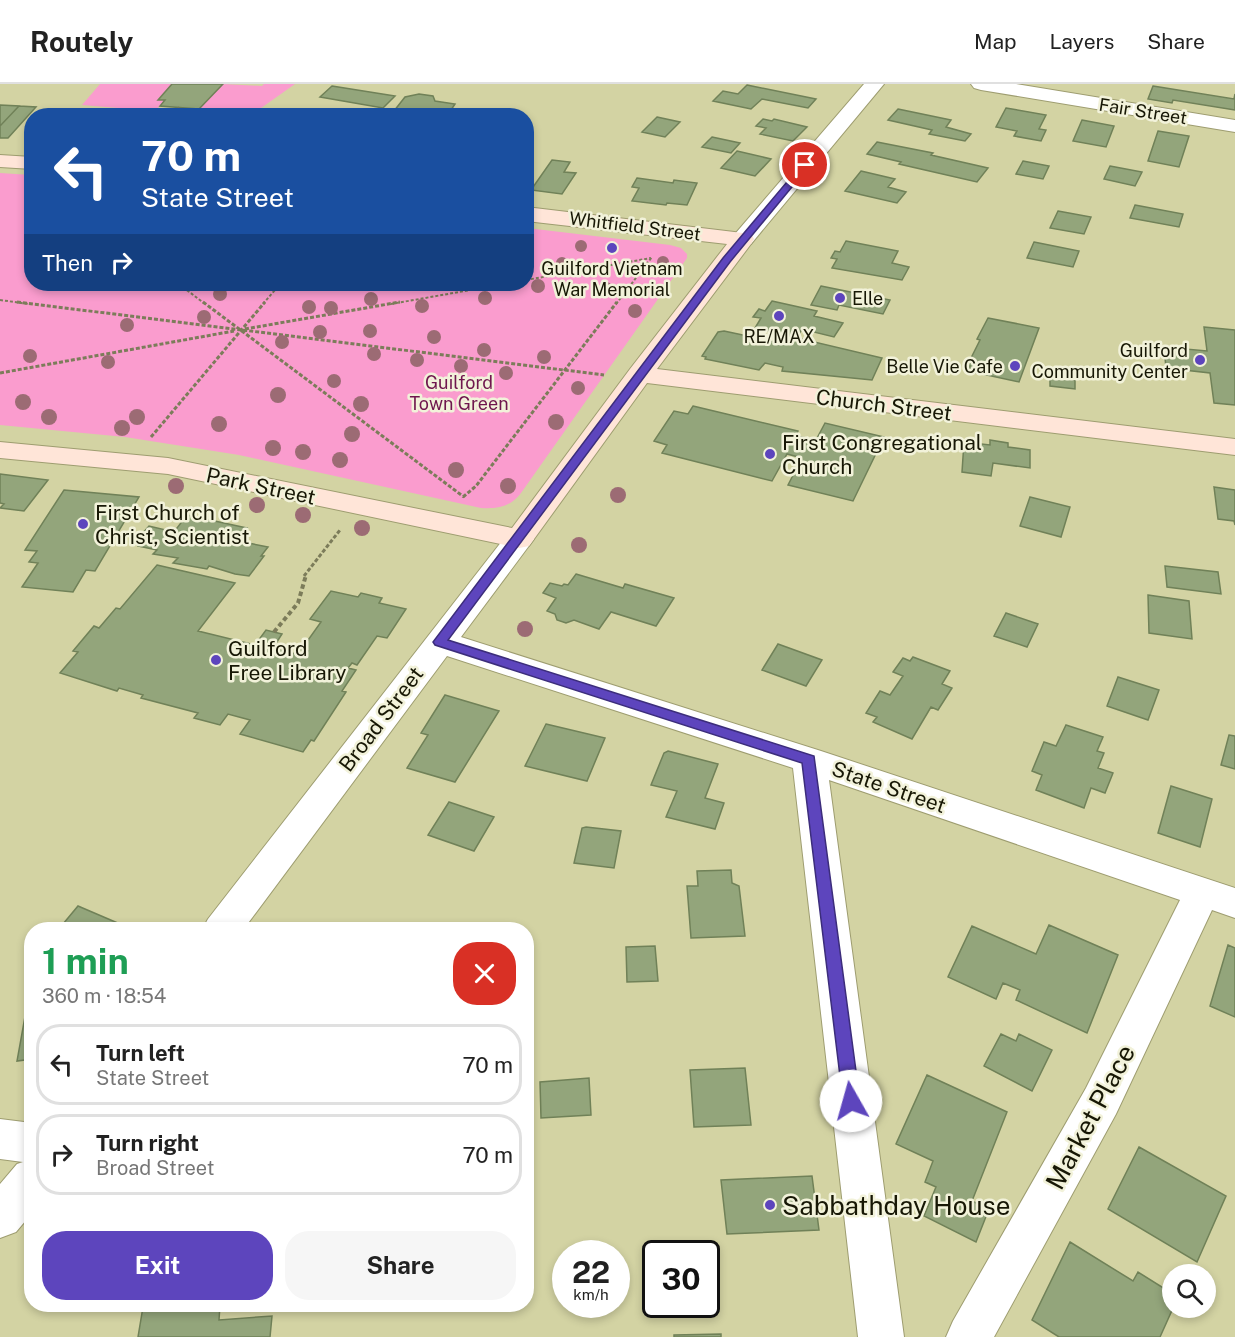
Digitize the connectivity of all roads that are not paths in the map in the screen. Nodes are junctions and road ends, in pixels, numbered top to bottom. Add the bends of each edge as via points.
1 (874, 84) edge
2 (981, 84) edge
3 (1235, 126) edge
4 (0, 161) edge
5 (24, 162) edge
6 (534, 215) edge
7 (743, 239) junction
8 (639, 374) junction
9 (1235, 447) edge
10 (0, 450) edge
11 (519, 539) junction
12 (440, 642) junction
13 (809, 760) junction
14 (1218, 898) edge
15 (227, 922) edge
16 (0, 1139) edge
17 (24, 1142) edge
18 (24, 1188) edge
19 (0, 1217) edge
20 (881, 1337) edge
21 (969, 1337) edge

1 - 7 street, Broad Street
2 - 3 street, Fair Street
4 - 5 main road
6 - 7 main road, Whitfield Street
7 - 8 main road, Broad Street
8 - 9 main road, Church Street
8 - 11 main road, Broad Street
10 - 11 main road, Park Street via 168,466
11 - 12 street, Broad Street
12 - 13 street, State Street
12 - 15 street, Broad Street
13 - 14 street, State Street
13 - 20 street
14 - 21 street, Market Place
16 - 17 street
18 - 19 street

